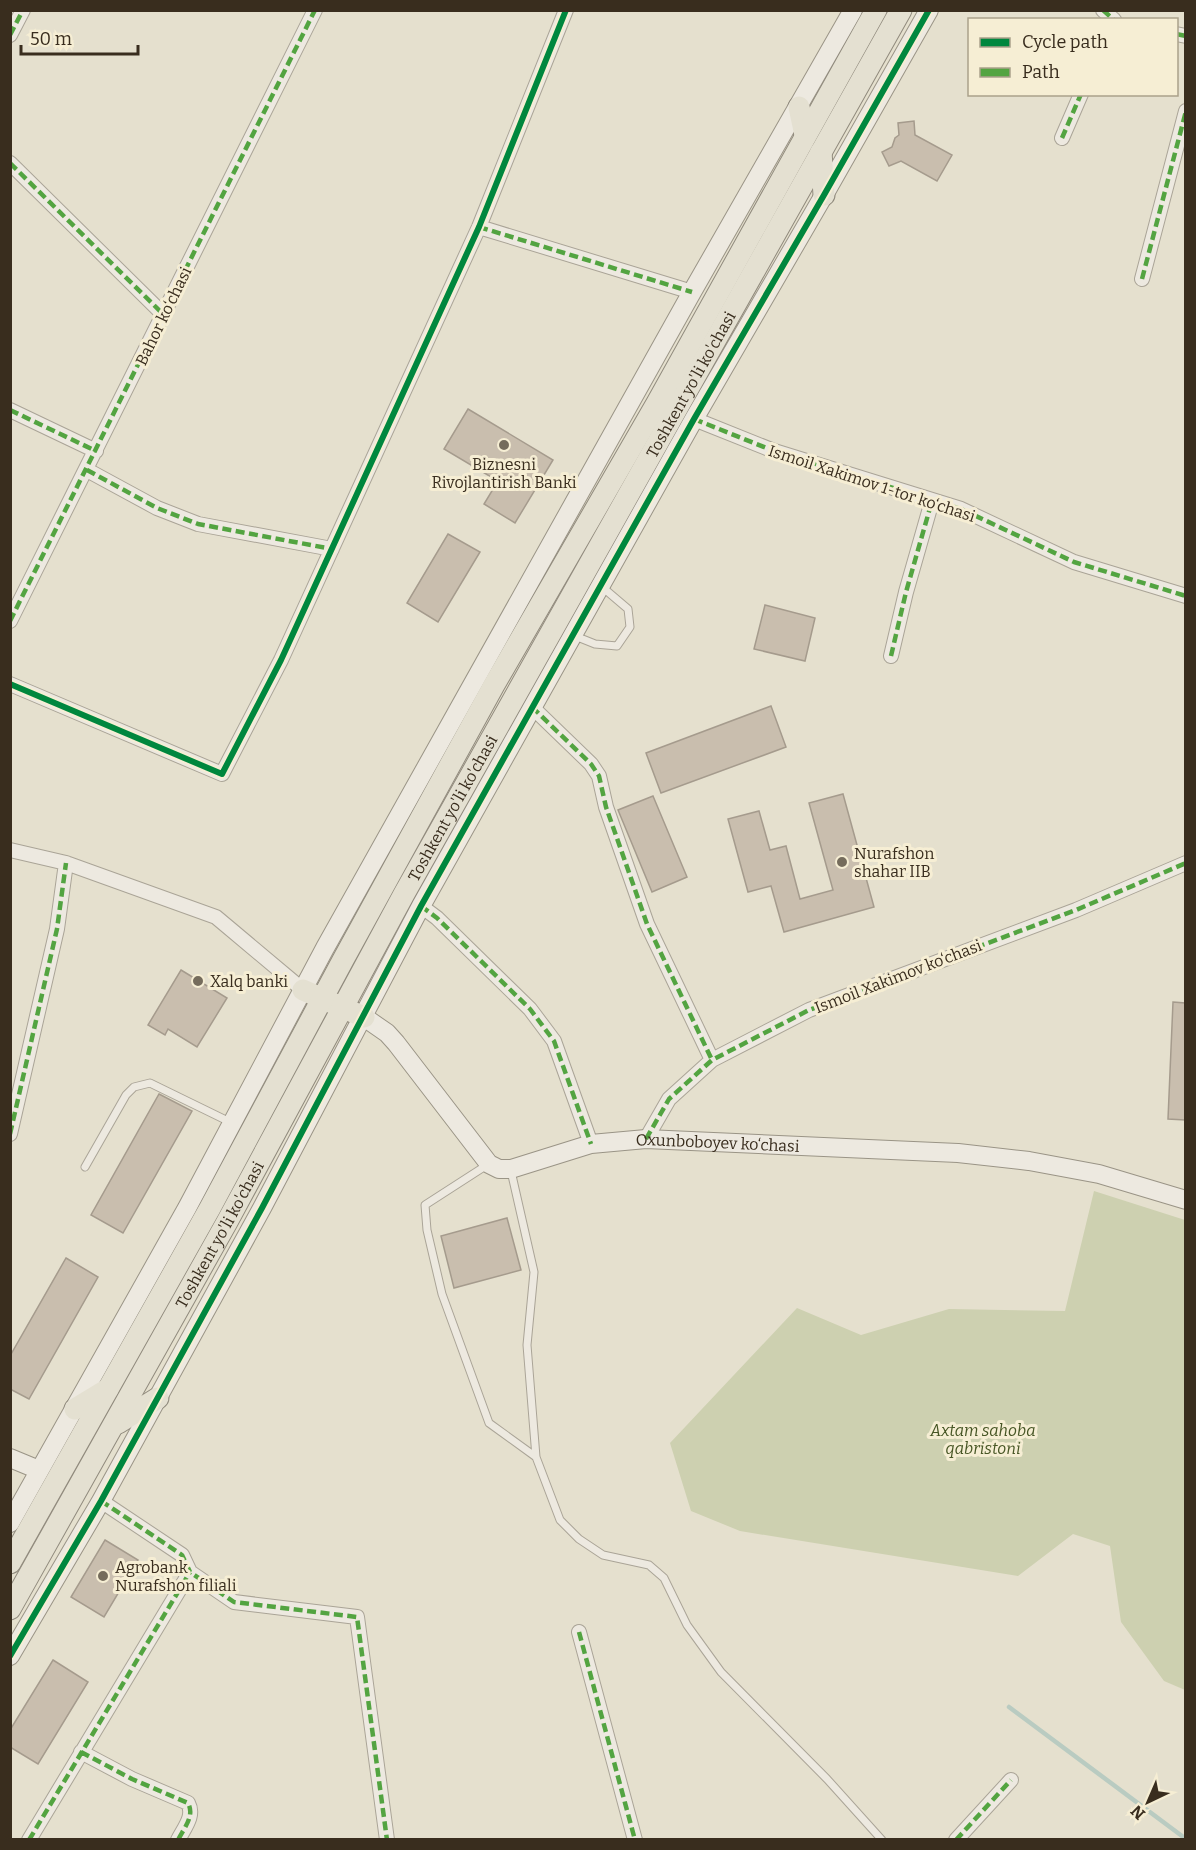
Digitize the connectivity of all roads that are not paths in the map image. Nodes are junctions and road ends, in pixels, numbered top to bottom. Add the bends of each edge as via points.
1 (23, 10) edge
2 (315, 10) edge
3 (566, 10) edge
4 (853, 10) edge
5 (876, 10) edge
6 (901, 10) edge
7 (929, 10) edge
8 (10, 34) edge
9 (1080, 96) edge
10 (799, 106) junction
11 (1185, 111) edge
12 (805, 135) junction
13 (1062, 138) dead end
14 (821, 152) junction
15 (10, 163) edge
16 (824, 195) junction
17 (479, 227) junction
18 (1142, 279) dead end
19 (692, 292) junction
20 (164, 315) junction
21 (10, 410) edge
22 (694, 419) junction
23 (96, 451) junction
24 (87, 470) junction
25 (932, 501) junction
26 (332, 549) junction
27 (601, 586) junction
28 (1185, 596) edge
29 (10, 621) edge
30 (573, 636) junction
31 (891, 656) dead end
32 (486, 680) junction
33 (10, 684) edge
34 (532, 707) junction
35 (10, 850) edge
36 (66, 863) junction
37 (1185, 863) edge
38 (421, 906) junction
39 (312, 994) junction
40 (344, 1008) junction
41 (364, 1017) junction
42 (712, 1060) junction
43 (232, 1123) junction
44 (10, 1134) edge
45 (646, 1139) junction
46 (591, 1144) junction
47 (489, 1164) junction
48 (85, 1167) dead end
49 (511, 1169) junction
50 (1185, 1200) edge
51 (108, 1389) junction
52 (158, 1398) junction
53 (75, 1408) junction
54 (115, 1425) junction
55 (536, 1456) junction
56 (10, 1458) edge
57 (39, 1470) junction
58 (101, 1501) junction
59 (10, 1523) edge
60 (10, 1563) edge
61 (190, 1572) junction
62 (10, 1609) edge
63 (579, 1632) dead end
64 (10, 1656) edge
65 (81, 1752) junction
66 (1011, 1780) dead end
67 (29, 1839) edge
68 (178, 1839) edge
69 (387, 1839) edge
70 (635, 1839) edge
71 (882, 1839) edge
72 (956, 1839) edge

1 - 8 street
2 - 20 street, Bahor ko‘chasi
3 - 17 street
4 - 10 street
5 - 12 main road, Toshkent yo'li ko'chasi
6 - 14 main road, Toshkent yo'li ko'chasi
7 - 16 street
9 - 13 street
10 - 12 main road
10 - 19 street
11 - 18 street
12 - 32 main road, Toshkent yo'li ko'chasi via 657,403
14 - 16 main road
14 - 40 main road, Toshkent yo'li ko'chasi via 404,894
15 - 20 street
16 - 22 street
17 - 19 street
17 - 26 street
19 - 32 street
20 - 23 street, Bahor ko‘chasi
21 - 23 street
22 - 25 street, Ismoil Xakimov 1-tor ko‘chasi via 774,451
22 - 27 street
23 - 24 street, Bahor ko‘chasi
24 - 26 street via 157,508 198,524
24 - 29 street, Bahor ko‘chasi
25 - 28 street, Ismoil Xakimov 1-tor ko‘chasi via 961,509 1074,562
25 - 31 street
26 - 33 street via 222,774
27 - 30 street
27 - 30 lane via 628,609 630,627 617,646
30 - 34 street
32 - 39 main road, Toshkent yo'li ko'chasi
34 - 38 street
34 - 42 street via 599,776 647,924
35 - 36 street
36 - 39 street via 216,917
36 - 44 street via 57,929
37 - 42 street, Ismoil Xakimov ko‘chasi via 1076,910 809,1010
38 - 41 street
38 - 46 street via 530,1009 554,1041
39 - 40 main road
39 - 43 street
39 - 51 main road, Toshkent yo'li ko'chasi via 210,1208
40 - 41 main road
40 - 54 main road, Toshkent yo'li ko'chasi
41 - 47 street via 396,1043
41 - 52 street
42 - 45 street, Ismoil Xakimov ko‘chasi via 669,1099
43 - 48 lane via 150,1083 134,1087
43 - 53 street
45 - 46 street, Oxunboboyev ko‘chasi
45 - 50 street, Oxunboboyev ko‘chasi via 958,1153 1029,1161 1099,1174
46 - 49 street, Oxunboboyev ko‘chasi
47 - 49 street
47 - 55 lane via 425,1205 427,1230 442,1294 489,1423
49 - 55 lane via 534,1272 527,1345
51 - 53 main road
51 - 60 main road, Toshkent yo'li ko'chasi
52 - 54 main road
52 - 58 street
53 - 57 street
54 - 62 main road, Toshkent yo'li ko'chasi
55 - 71 lane via 560,1520 603,1555 649,1565 664,1578 687,1625 721,1672
56 - 57 street
57 - 59 street
58 - 61 street via 182,1555
58 - 64 street
61 - 65 street
61 - 69 street via 234,1602 357,1617
63 - 70 street
65 - 67 street
65 - 68 street via 188,1803 191,1815
66 - 72 street

